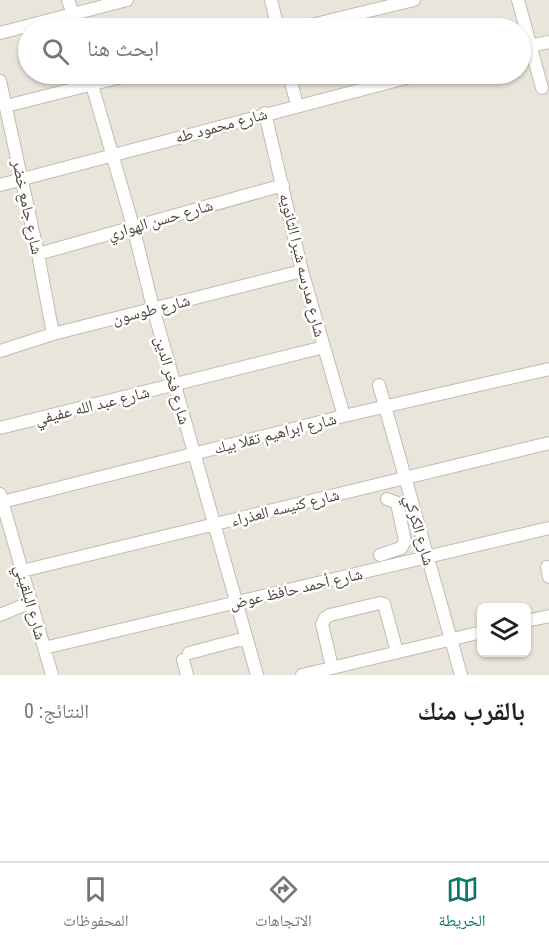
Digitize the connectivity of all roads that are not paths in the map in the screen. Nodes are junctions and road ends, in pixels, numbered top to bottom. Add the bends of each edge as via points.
1 (69, 0) edge
2 (127, 0) edge
3 (271, 0) edge
4 (414, 0) edge
5 (518, 0) edge
6 (73, 14) junction
7 (58, 18) edge
8 (276, 18) edge
9 (340, 18) edge
10 (521, 18) edge
11 (18, 28) edge
12 (0, 33) edge
13 (549, 42) edge
14 (531, 46) edge
15 (531, 61) edge
16 (0, 81) edge
17 (96, 84) edge
18 (292, 84) edge
19 (382, 84) edge
20 (92, 85) junction
21 (542, 88) dead end
22 (297, 105) junction
23 (6, 106) junction
24 (265, 113) junction
25 (111, 154) junction
26 (22, 178) junction
27 (0, 185) edge
28 (283, 185) junction
29 (133, 226) junction
30 (38, 254) junction
31 (302, 271) junction
32 (153, 308) junction
33 (52, 334) junction
34 (324, 347) junction
35 (0, 351) edge
36 (549, 369) edge
37 (175, 384) junction
38 (379, 385) dead end
39 (385, 406) junction
40 (344, 416) junction
41 (0, 428) edge
42 (549, 443) edge
43 (194, 454) junction
44 (405, 478) junction
45 (1, 498) edge
46 (387, 499) dead end
47 (417, 519) junction
48 (401, 523) junction
49 (214, 524) junction
50 (4, 526) edge
51 (549, 528) edge
52 (380, 555) dead end
53 (428, 557) junction
54 (22, 571) junction
55 (31, 602) junction
56 (236, 602) junction
57 (0, 615) edge
58 (549, 616) edge
59 (531, 620) edge
60 (477, 633) edge
61 (246, 638) junction
62 (451, 639) junction
63 (44, 648) junction
64 (397, 652) junction
65 (332, 668) junction
66 (52, 675) edge
67 (187, 675) edge
68 (257, 675) edge
69 (302, 675) edge
70 (461, 675) edge

1 - 6 street
2 - 6 street
3 - 8 street
4 - 9 street
5 - 10 street
6 - 7 street
11 - 12 street
13 - 14 street
15 - 21 street
16 - 23 street, شارع جامع خضر
17 - 20 street
18 - 22 street
19 - 22 street, شارع محمود طه
20 - 23 street
20 - 25 street, شارع فخر الدين
22 - 24 street, شارع محمود طه
23 - 26 street, شارع جامع خضر
24 - 25 street, شارع محمود طه
24 - 28 street, شارع مدرسه شبرا الثانويه
25 - 26 street, شارع محمود طه
25 - 29 street, شارع فخر الدين
26 - 27 street, شارع محمود طه
26 - 30 street, شارع جامع خضر
28 - 29 street, شارع حسن الهواري
28 - 31 street, شارع مدرسه شبرا الثانويه
29 - 30 street, شارع حسن الهواري
29 - 32 street, شارع فخر الدين
30 - 33 street, شارع جامع خضر
31 - 32 street, شارع طوسون
31 - 34 street, شارع مدرسه شبرا الثانويه
32 - 33 street, شارع طوسون
32 - 37 street, شارع فخر الدين
33 - 35 street, شارع طوسون
34 - 37 street, شارع عبد الله عفيفي
34 - 40 street, شارع مدرسه شبرا الثانويه
36 - 39 street, شارع ابراهيم تقلا بيك
37 - 41 street, شارع عبد الله عفيفي
37 - 43 street, شارع فخر الدين
38 - 39 street, شارع الكركي
39 - 40 street, شارع ابراهيم تقلا بيك
39 - 44 street, شارع الكركي
40 - 43 street, شارع ابراهيم تقلا بيك
42 - 44 street, شارع كنيسه العذراء
43 - 45 street, شارع ابراهيم تقلا بيك
43 - 49 street, شارع فخر الدين
44 - 47 street, شارع الكركي
44 - 49 street, شارع كنيسه العذراء
45 - 50 street, شارع البلقيني
46 - 48 street via 397,503
47 - 48 street
47 - 53 street, شارع الكركي
48 - 52 street via 405,544
49 - 54 street, شارع كنيسه العذراء
49 - 56 street, شارع فخر الدين
50 - 54 street, شارع البلقيني
51 - 53 street, شارع أحمد حافظ عوض
53 - 56 street, شارع أحمد حافظ عوض
53 - 62 street, شارع الكركي
54 - 55 street, شارع البلقيني
55 - 57 street
55 - 63 street, شارع البلقيني
56 - 61 street, شارع فخر الدين
56 - 63 street, شارع أحمد حافظ عوض
58 - 59 street
60 - 62 street
61 - 67 street via 186,656
61 - 68 street, شارع فخر الدين
62 - 64 street
62 - 70 street, شارع الكركي
63 - 66 street, شارع البلقيني
64 - 65 street
64 - 65 street via 384,604 330,615 322,624
65 - 69 street

